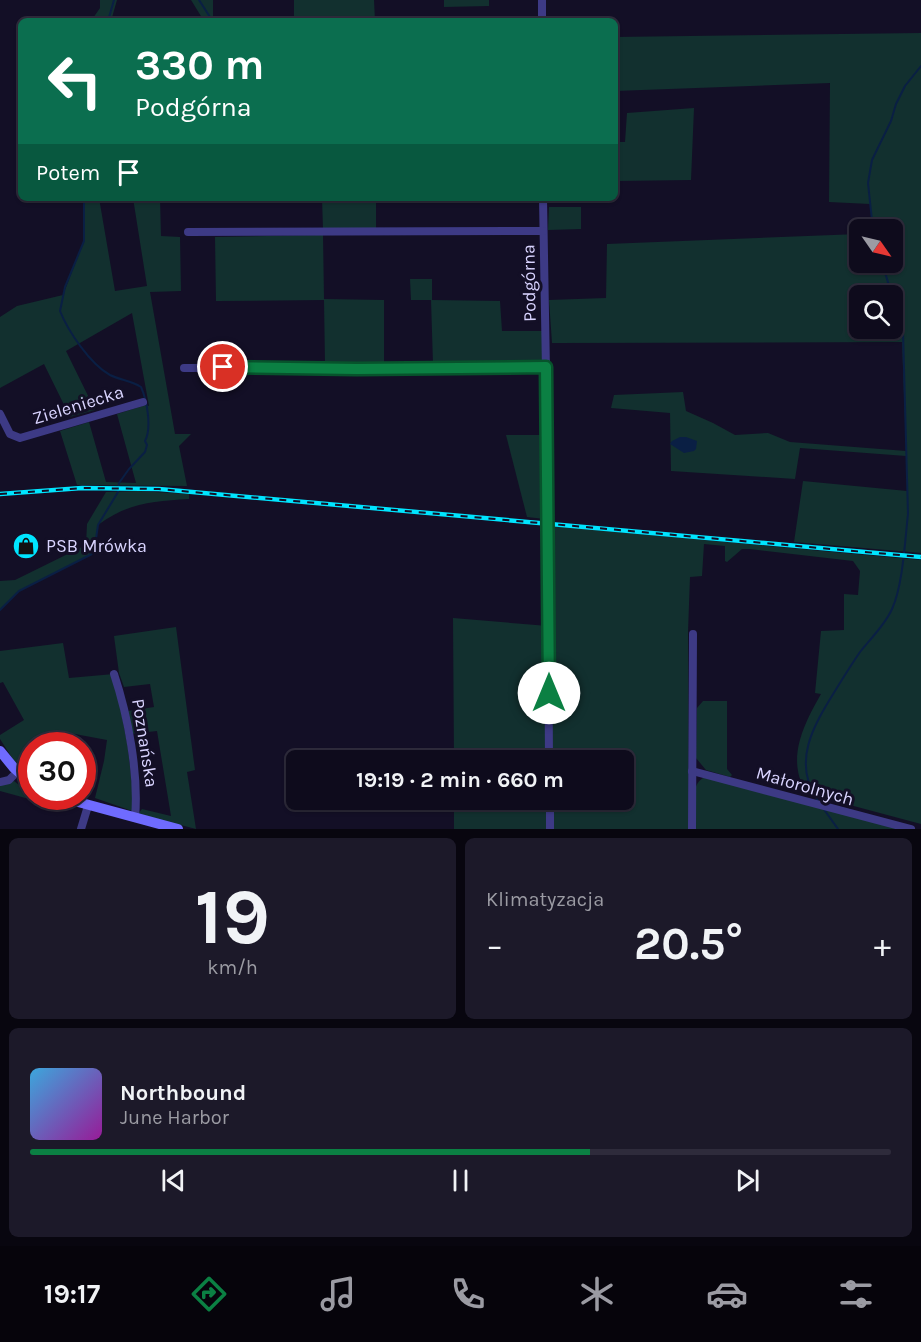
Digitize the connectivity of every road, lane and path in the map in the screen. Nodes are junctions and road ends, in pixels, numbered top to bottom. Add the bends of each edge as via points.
1 (542, 0) edge
2 (542, 18) edge
3 (543, 201) edge
4 (543, 231) junction
5 (188, 232) dead end
6 (546, 367) junction
7 (184, 368) dead end
8 (142, 402) dead end
9 (0, 414) edge
10 (693, 634) dead end
11 (114, 674) dead end
12 (549, 750) edge
13 (0, 751) edge
14 (692, 771) junction
15 (17, 772) joint
16 (0, 782) edge
17 (96, 808) edge
18 (87, 810) edge
19 (550, 810) edge
20 (135, 818) junction
21 (81, 829) edge
22 (178, 829) edge
23 (550, 829) edge
24 (692, 829) edge
25 (911, 829) edge

1 - 2 street
3 - 4 street, Podgórna
4 - 5 street
4 - 6 street, Podgórna
6 - 7 street
6 - 12 street, Podgórna
8 - 9 street, Zieleniecka via 20,438 10,434
10 - 14 street
11 - 20 street, Poznańska via 124,703 136,786
13 - 15 main road
14 - 24 street
14 - 25 street, Małorolnych
15 - 16 street
17 - 20 main road
18 - 21 street
19 - 23 street
20 - 22 main road

